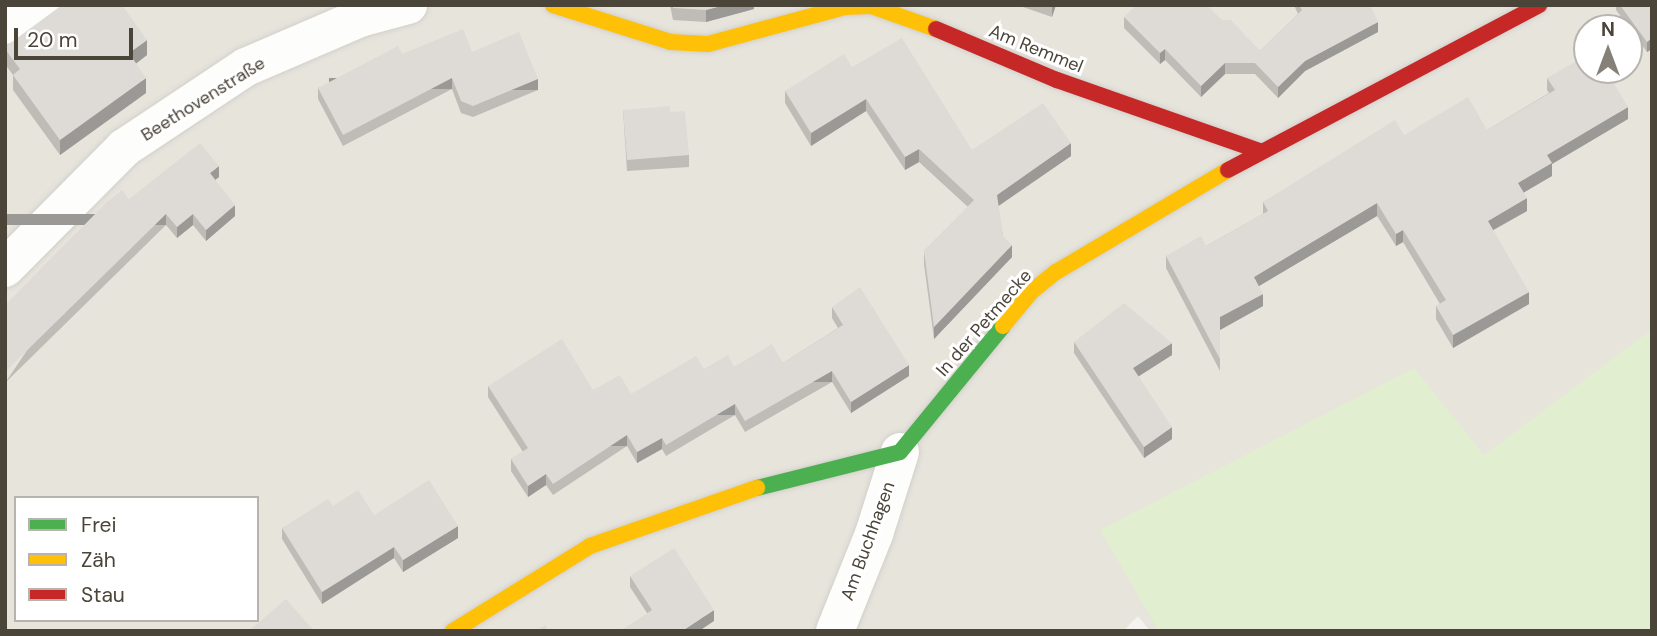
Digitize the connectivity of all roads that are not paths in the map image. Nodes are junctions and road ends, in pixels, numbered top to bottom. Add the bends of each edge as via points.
1 (42, 5) edge
2 (408, 5) edge
3 (554, 5) edge
4 (1539, 5) edge
5 (357, 12) edge
6 (5, 25) edge
7 (1260, 151) junction
8 (5, 268) edge
9 (900, 452) junction
10 (453, 631) edge
11 (835, 631) edge

1 - 6 street
2 - 5 street, Beethovenstraße
3 - 7 street, Am Remmel via 670,42 708,44 845,7 871,6 900,13 1057,80
4 - 7 street, In der Petmecke
5 - 8 street, Beethovenstraße via 246,67 124,148
7 - 9 street, In der Petmecke via 1094,246 1031,292
9 - 10 street via 733,494 590,546
9 - 11 street, Am Buchhagen via 874,534

